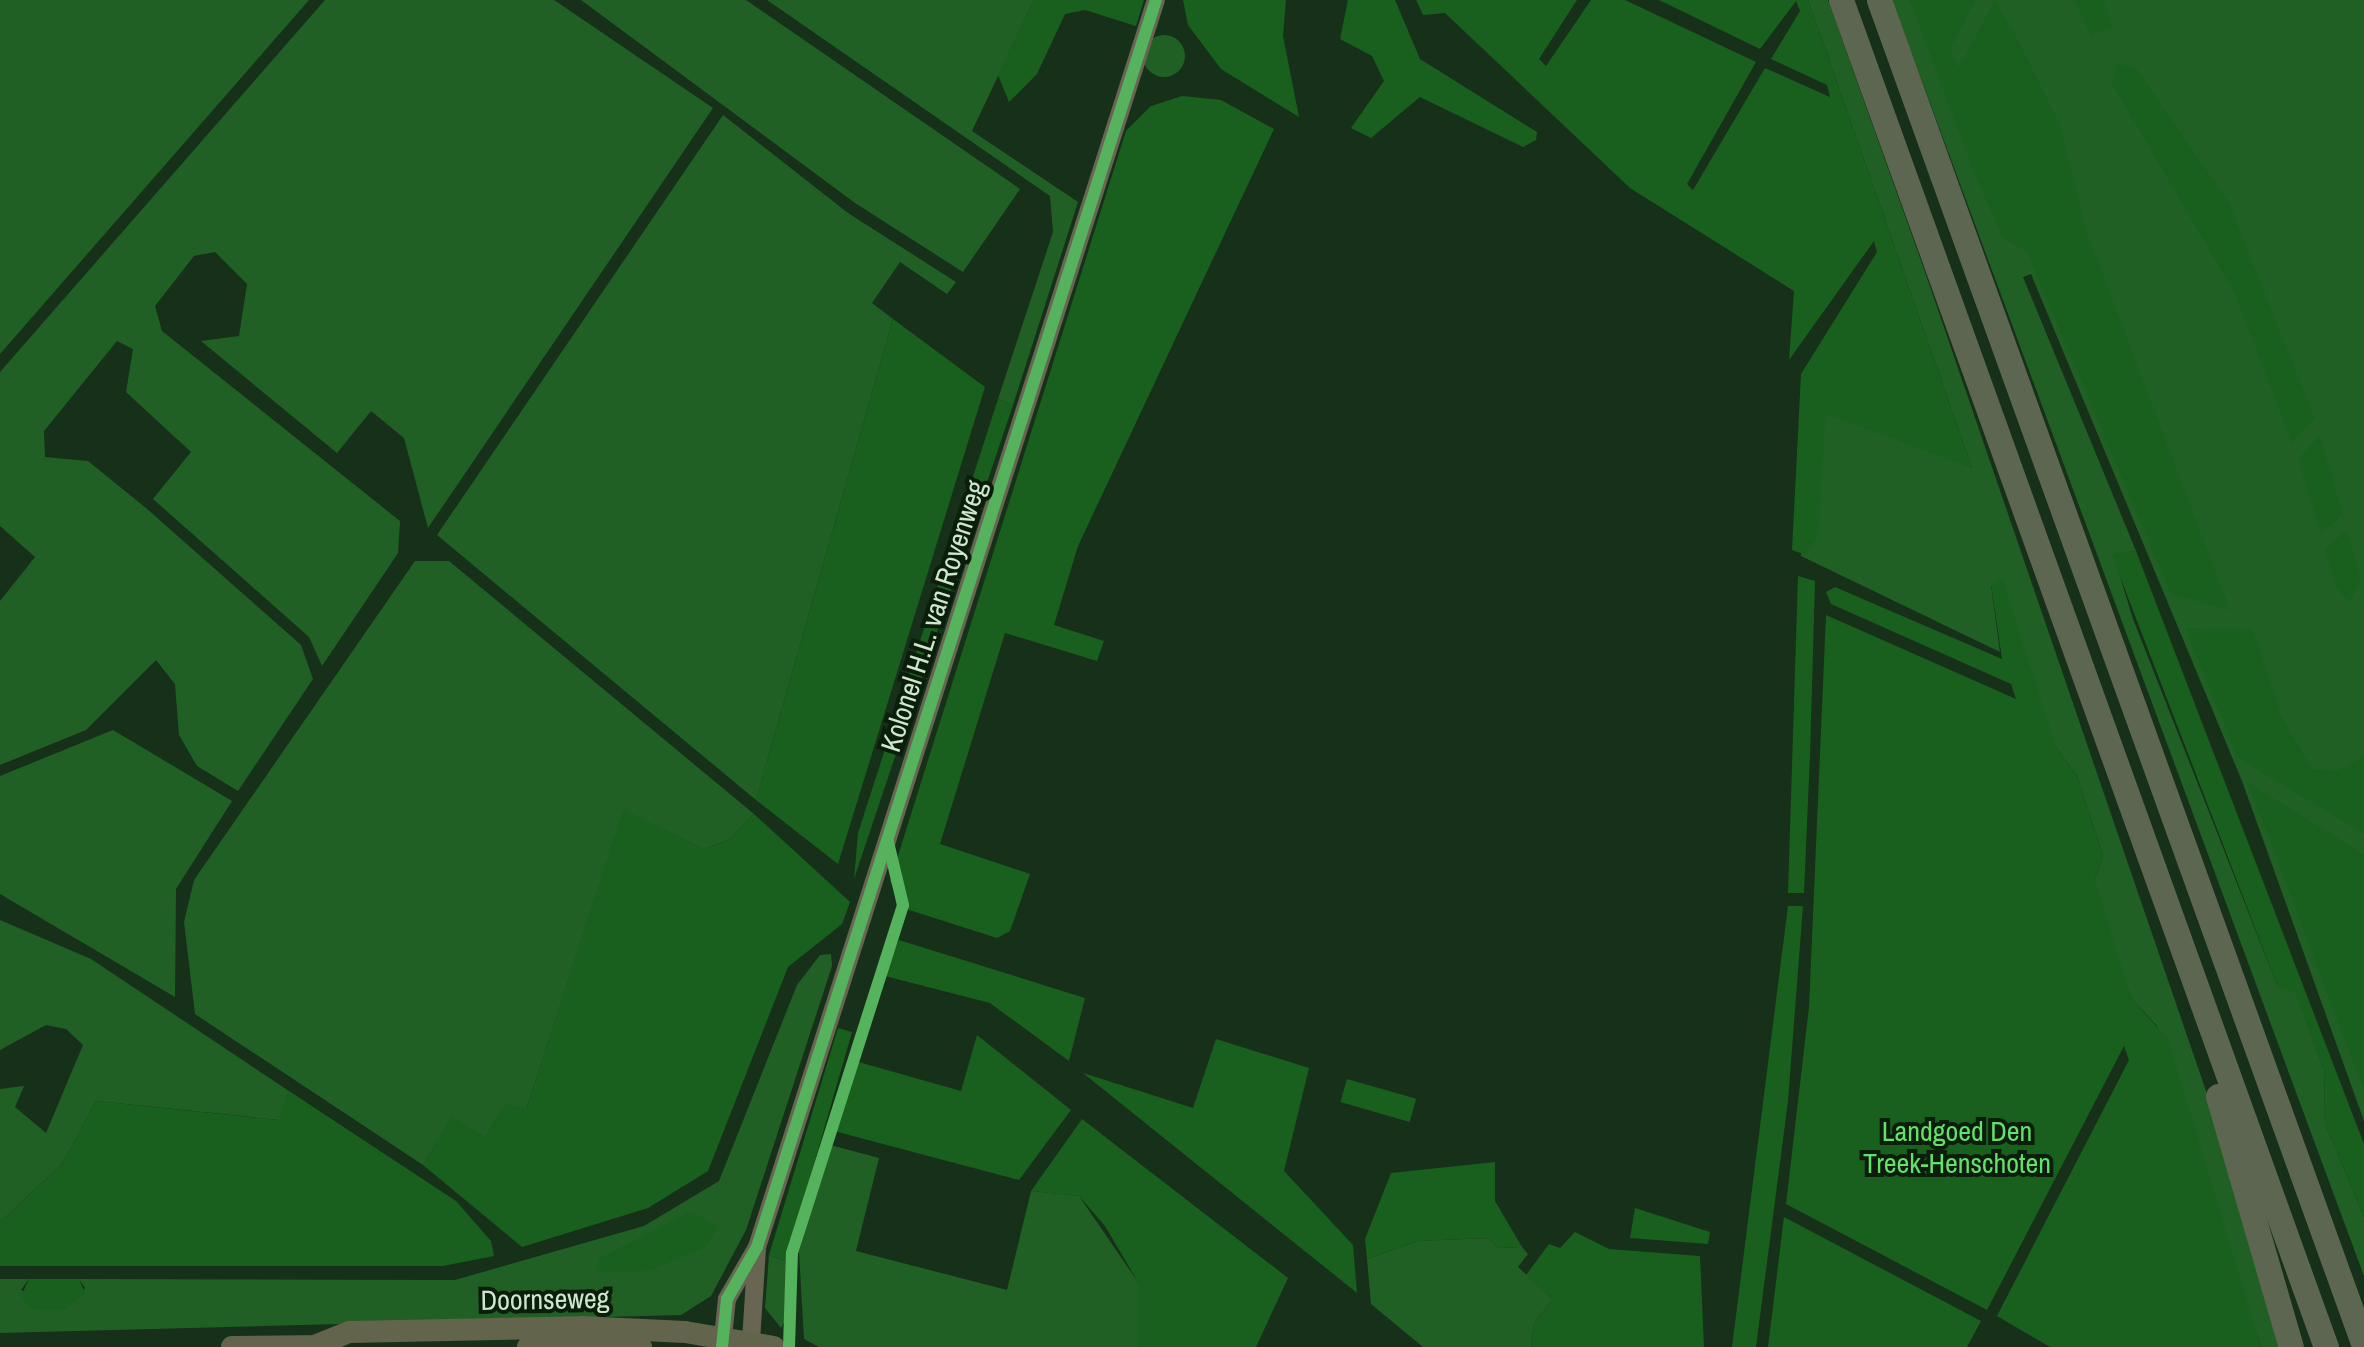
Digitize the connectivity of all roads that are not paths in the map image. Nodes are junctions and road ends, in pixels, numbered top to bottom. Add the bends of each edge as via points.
1 (1156, 0) edge
2 (1842, 0) edge
3 (1879, 0) edge
4 (2180, 951) junction
5 (757, 1247) junction
6 (741, 1343) edge
7 (325, 1346) edge
8 (2364, 1346) edge
9 (232, 1347) edge
10 (528, 1347) edge
11 (641, 1347) edge
12 (2291, 1347) edge
13 (2326, 1347) edge

1 - 5 street, Kolonel H.L. van Royenweg
2 - 4 highway
3 - 8 highway
4 - 12 highway
4 - 13 highway
5 - 6 street, Kolonel H.L. van Royenweg
5 - 6 street, Kolonel H.L. van Royenweg via 727,1299
6 - 7 main road, Doornseweg via 626,1328 350,1332
7 - 9 main road, Doornseweg
10 - 11 main road, Doornseweg

